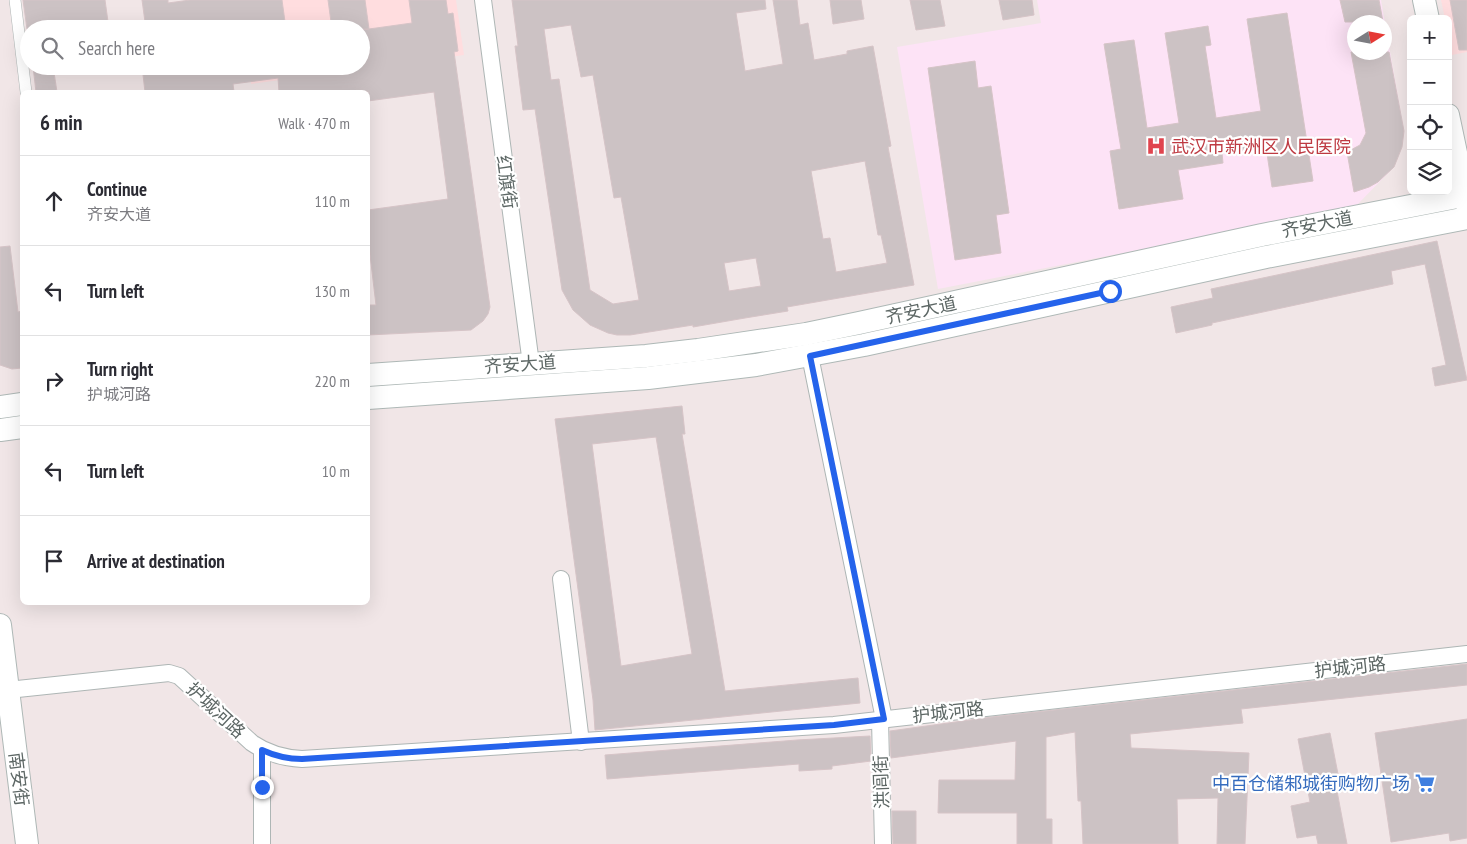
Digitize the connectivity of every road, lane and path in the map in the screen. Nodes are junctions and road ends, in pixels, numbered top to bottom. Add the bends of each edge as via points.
1 (15, 0) edge
2 (482, 0) edge
3 (1424, 0) edge
4 (1427, 15) edge
5 (20, 42) edge
6 (24, 75) edge
7 (26, 90) edge
8 (1452, 133) edge
9 (1466, 199) edge
10 (1467, 218) edge
11 (810, 356) junction
12 (531, 364) junction
13 (370, 375) edge
14 (370, 398) edge
15 (20, 404) edge
16 (0, 407) edge
17 (20, 427) edge
18 (0, 430) edge
19 (561, 579) dead end
20 (0, 625) edge
21 (1467, 654) edge
22 (8, 690) junction
23 (882, 720) junction
24 (581, 742) junction
25 (262, 750) junction
26 (28, 844) edge
27 (262, 844) edge
28 (883, 844) edge

1 - 5 street
2 - 12 street, 红旗街
3 - 4 main road
6 - 7 street
8 - 9 main road
9 - 12 main road, 齐安大道 via 1262,235 806,334 698,350
10 - 11 main road, 齐安大道 via 1266,257
11 - 14 main road, 齐安大道 via 648,378
11 - 23 street, 洪闾街
12 - 13 main road, 齐安大道
15 - 16 main road
17 - 18 main road
19 - 24 street
20 - 22 main road, 南安街
21 - 23 street, 护城河路
22 - 25 street, 护城河路 via 169,673 179,676
22 - 26 main road, 南安街
23 - 24 street, 护城河路
23 - 28 street, 洪闾街
24 - 25 street, 护城河路 via 302,759
25 - 27 street

